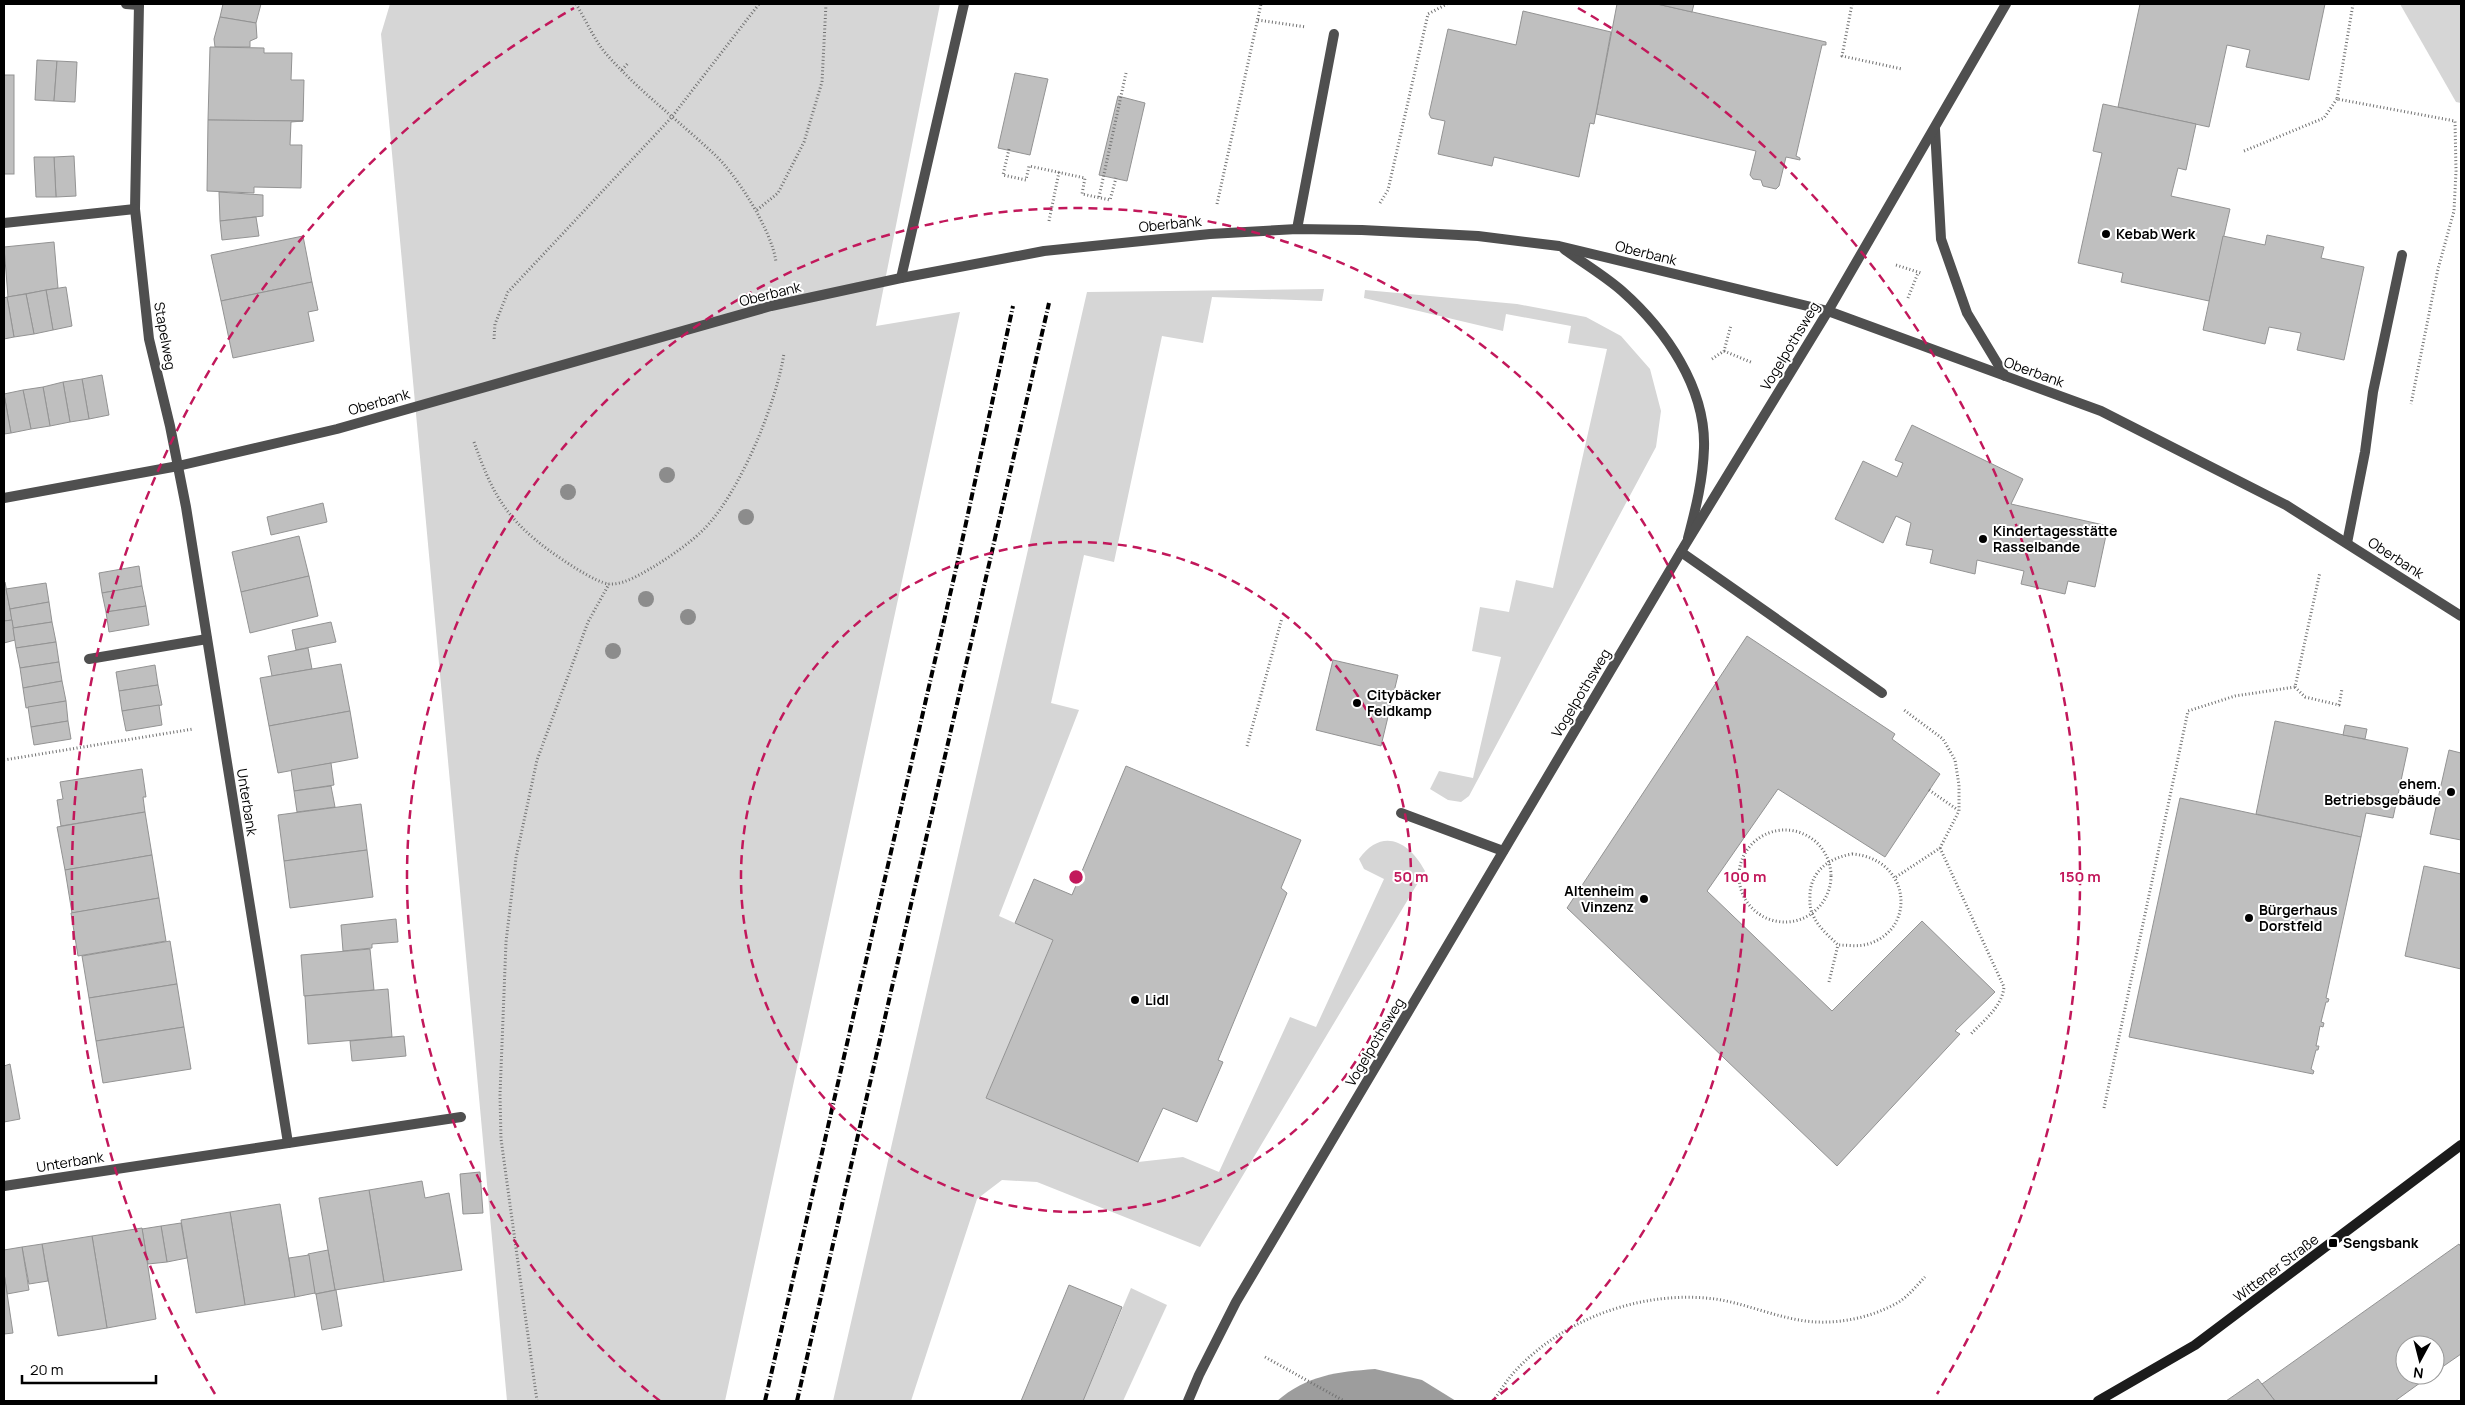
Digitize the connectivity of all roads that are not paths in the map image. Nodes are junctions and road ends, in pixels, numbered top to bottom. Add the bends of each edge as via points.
1 (126, 4) edge
2 (139, 4) edge
3 (964, 4) edge
4 (2006, 4) edge
5 (1334, 34) road end
6 (1935, 129) junction
7 (135, 209) junction
8 (4, 223) edge
9 (1297, 229) junction
10 (1559, 246) junction
11 (2402, 255) dead end
12 (901, 278) junction
13 (1828, 311) junction
14 (2005, 376) junction
15 (178, 466) junction
16 (4, 498) edge
17 (2347, 544) junction
18 (1683, 549) junction
19 (2461, 616) edge
20 (207, 639) junction
21 (89, 659) dead end
22 (1882, 693) road end
23 (1401, 813) dead end
24 (1503, 851) junction
25 (461, 1117) dead end
26 (288, 1143) junction
27 (2461, 1145) edge
28 (4, 1186) edge
29 (1188, 1401) edge
30 (2098, 1401) edge

1 - 2 street
2 - 7 street, Stapelweg
3 - 12 street
4 - 6 street, Vogelpothsweg
5 - 9 street
6 - 13 street, Vogelpothsweg
6 - 14 street via 1941,239 1967,313
7 - 8 street
7 - 15 street, Stapelweg via 149,339
9 - 10 street, Oberbank via 1478,236
9 - 12 street, Oberbank via 1210,234 1044,251
10 - 13 street, Oberbank
10 - 18 street, Oberbank via 1622,291 1663,334 1687,374 1698,406 1704,446 1700,485
11 - 17 street via 2373,392 2366,452
12 - 15 street, Oberbank via 771,306 338,429
13 - 14 street, Oberbank
13 - 18 street, Vogelpothsweg
14 - 17 street, Oberbank via 2101,411 2286,505
15 - 16 street, Oberbank
15 - 20 street, Unterbank
17 - 19 street, Oberbank
18 - 22 street
18 - 24 street, Vogelpothsweg
20 - 21 street
20 - 26 street, Unterbank
23 - 24 street
24 - 29 street, Vogelpothsweg via 1236,1302
25 - 26 street, Unterbank
26 - 28 street, Unterbank
27 - 30 main road, Wittener Straße via 2196,1345

